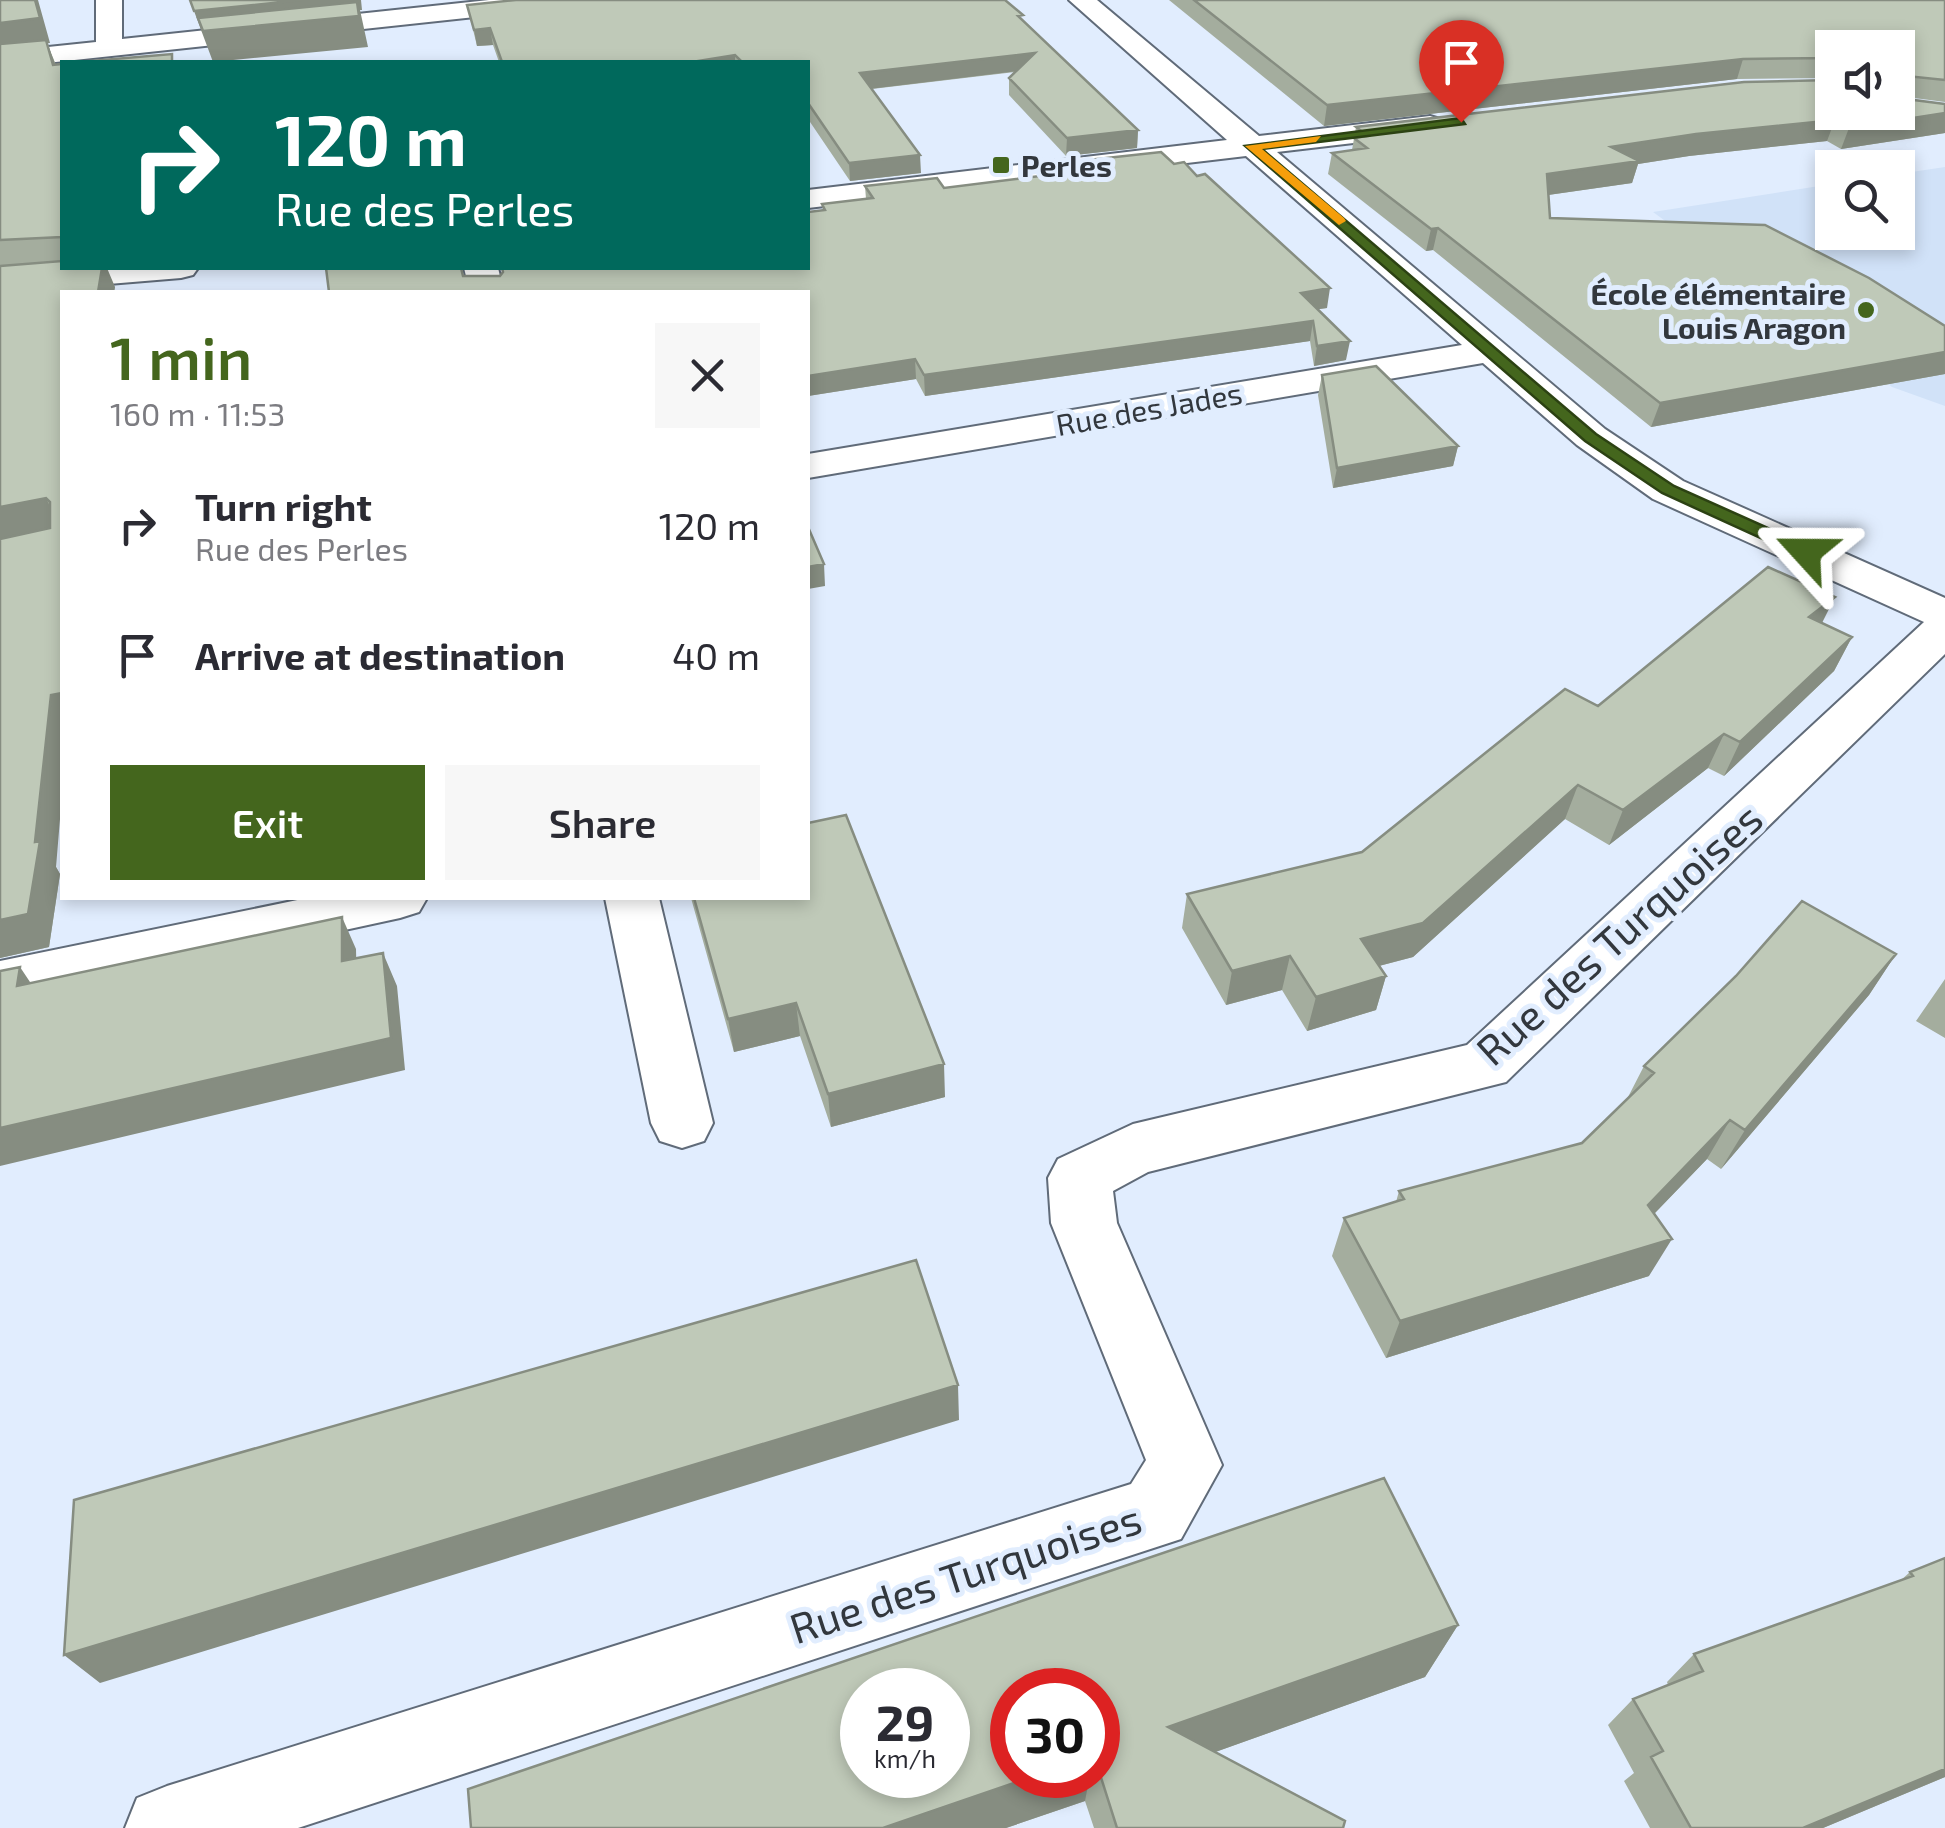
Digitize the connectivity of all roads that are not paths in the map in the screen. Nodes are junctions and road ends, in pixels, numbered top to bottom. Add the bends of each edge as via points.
1 (109, 0) edge
2 (560, 0) edge
3 (1082, 0) edge
4 (108, 48) junction
5 (0, 60) edge
6 (1461, 122) edge
7 (1251, 146) junction
8 (810, 198) edge
9 (158, 270) edge
10 (0, 284) edge
11 (1490, 351) junction
12 (810, 466) edge
13 (1945, 615) edge
14 (1945, 628) edge
15 (391, 900) edge
16 (632, 900) edge
17 (0, 983) edge
18 (682, 1123) dead end
19 (167, 1828) edge

1 - 4 street
2 - 4 street
3 - 7 street
4 - 5 street
6 - 7 street
7 - 8 street
7 - 11 street
9 - 10 street
11 - 12 street, Rue des Jades
11 - 13 street via 1590,438 1668,490
14 - 19 street, Rue des Turquoises via 1485,1065 1133,1150 1080,1178 1084,1223 1185,1466 1155,1513
15 - 17 street
16 - 18 street

